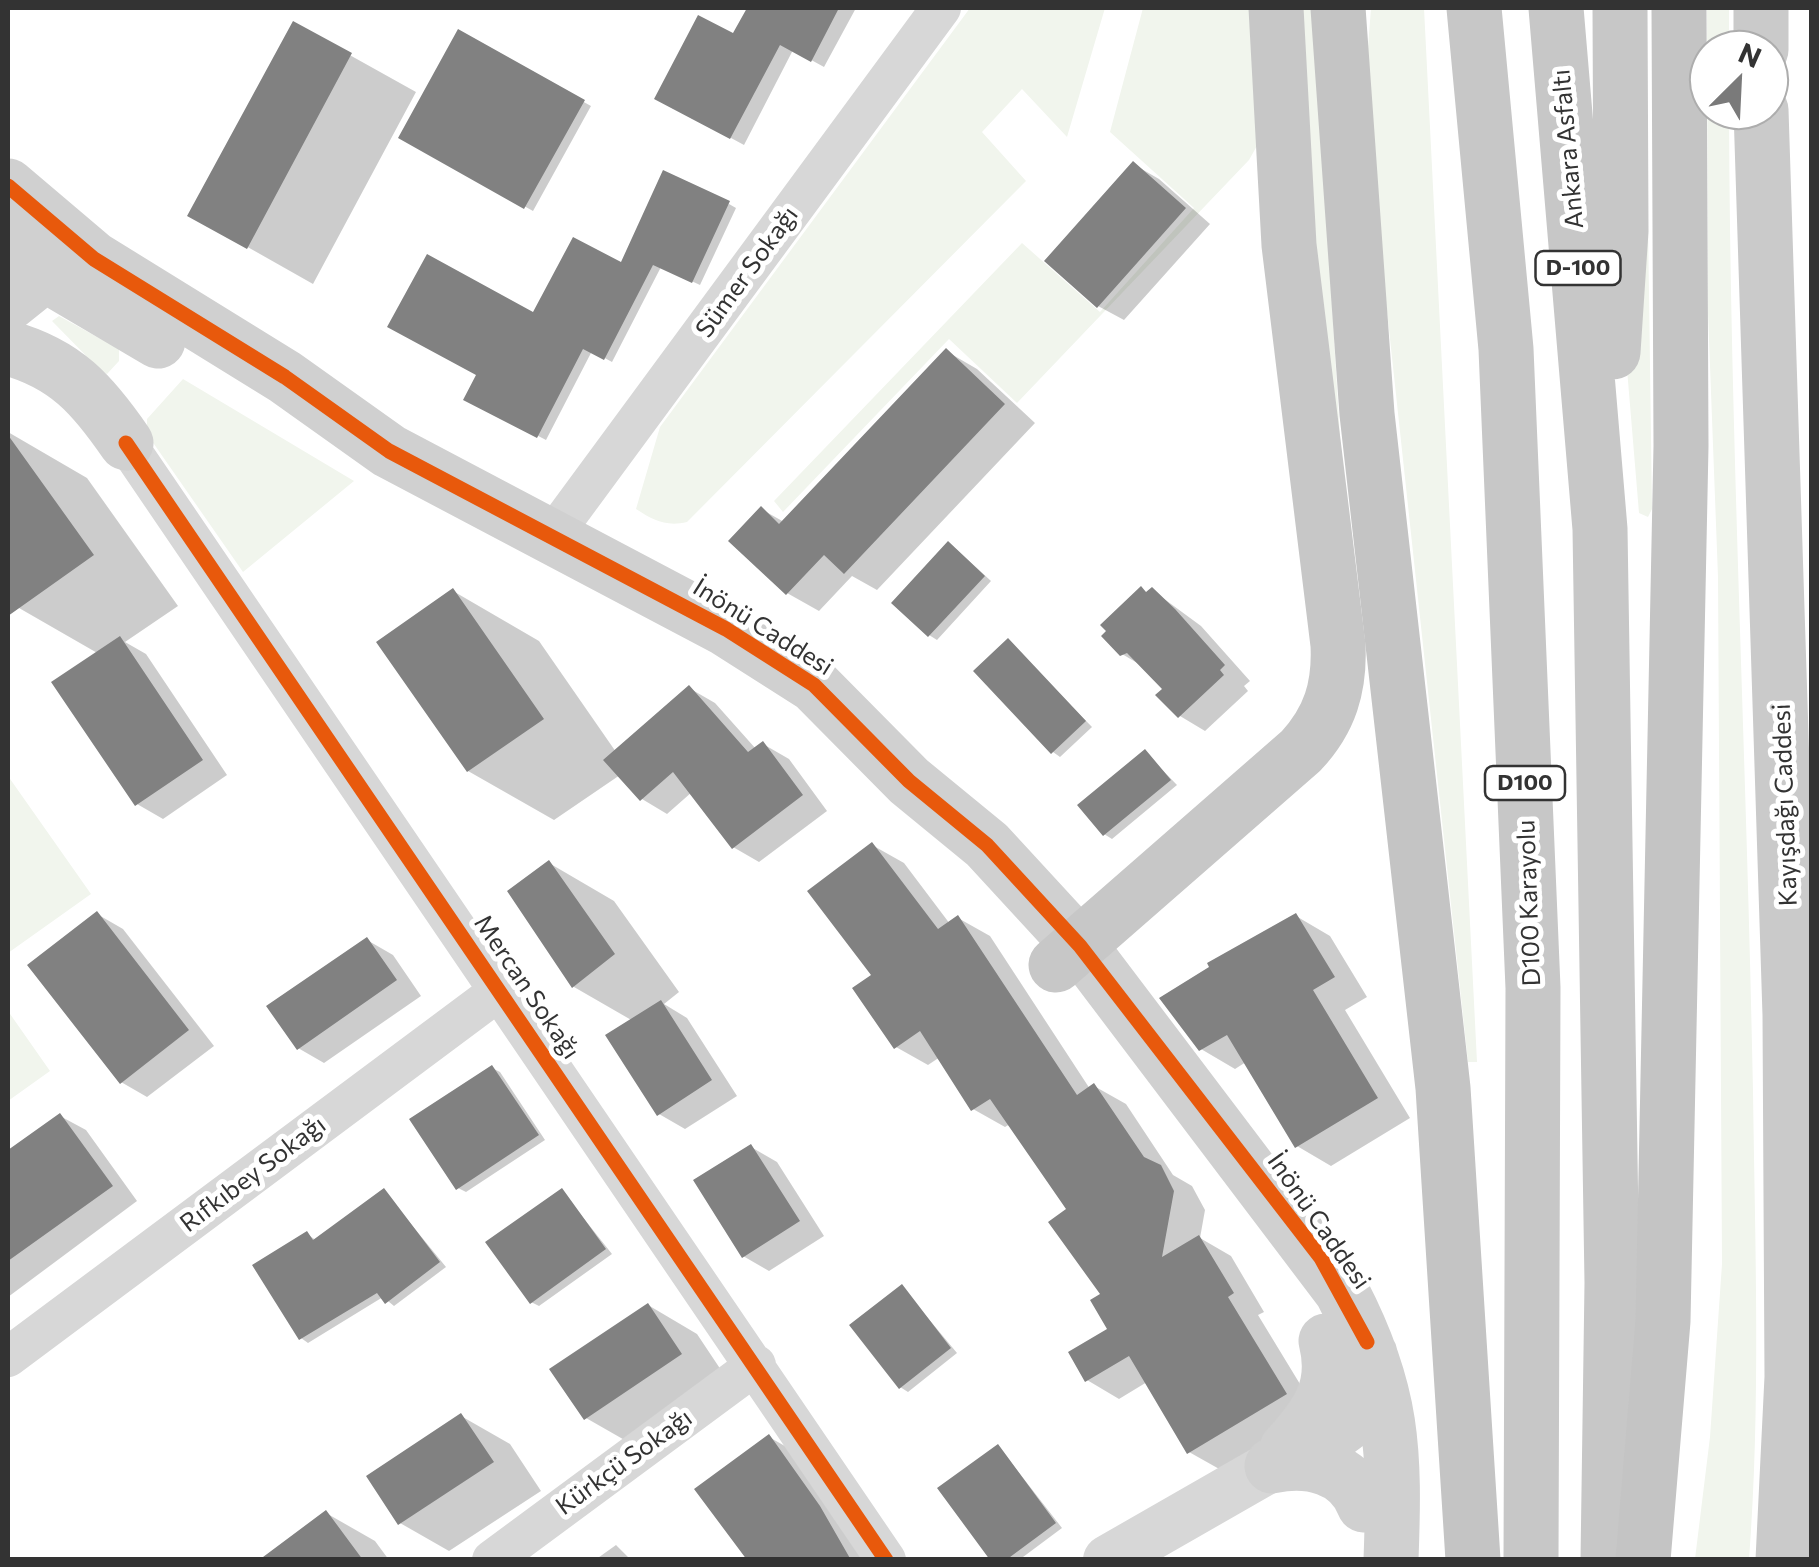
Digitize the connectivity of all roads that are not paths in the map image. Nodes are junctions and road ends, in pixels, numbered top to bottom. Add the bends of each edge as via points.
1 (941, 8) edge
2 (1276, 8) edge
3 (1338, 8) edge
4 (1474, 8) edge
5 (1556, 8) edge
6 (1620, 8) edge
7 (1679, 8) edge
8 (1762, 130) edge
9 (8, 186) edge
10 (8, 233) edge
11 (45, 275) edge
12 (8, 348) edge
13 (204, 367) junction
14 (126, 444) junction
15 (388, 451) junction
16 (1600, 529) junction
17 (552, 536) junction
18 (1068, 955) junction
19 (499, 990) junction
20 (1347, 1342) junction
21 (8, 1357) edge
22 (756, 1365) junction
23 (1352, 1420) junction
24 (1272, 1466) junction
25 (1364, 1504) junction
26 (492, 1560) edge
27 (886, 1560) edge
28 (1108, 1560) edge
29 (1367, 1560) edge
30 (1391, 1560) edge
31 (1472, 1560) edge
32 (1530, 1560) edge
33 (1608, 1560) edge
34 (1644, 1560) edge
35 (1783, 1560) edge

1 - 17 street, Sümer Sokağı
2 - 18 highway via 1289,245 1338,645 1336,690 1301,751
3 - 31 highway via 1367,414 1443,1088
4 - 32 highway, D100 Karayolu / D100 via 1506,349 1533,988
5 - 16 highway, Ankara Asfaltı / D-100
6 - 16 highway via 1621,230
7 - 34 highway via 1680,446 1663,1321
8 - 35 main road, Kayışdağı Caddesi via 1790,997 1792,1377
9 - 11 main road, İnönü Caddesi
10 - 11 main road
11 - 13 main road
11 - 15 main road, İnönü Caddesi via 285,377
12 - 14 main road via 84,386
13 - 14 main road via 159,364 135,378 117,409
13 - 15 main road
14 - 19 street, Mercan Sokağı
15 - 17 main road, İnönü Caddesi
16 - 33 highway via 1612,1282
17 - 18 main road, İnönü Caddesi via 800,674 909,781 987,844
18 - 20 main road, İnönü Caddesi via 1320,1258
19 - 21 street, Rıfkıbey Sokağı
19 - 22 street, Mercan Sokağı
20 - 23 main road via 1370,1394
20 - 24 main road via 1318,1413
20 - 30 main road via 1392,1434
22 - 26 street, Kürkçü Sokağı
22 - 27 street, Mercan Sokağı
23 - 24 main road
23 - 25 main road
24 - 25 main road via 1304,1462 1328,1468
24 - 28 street
25 - 29 main road

